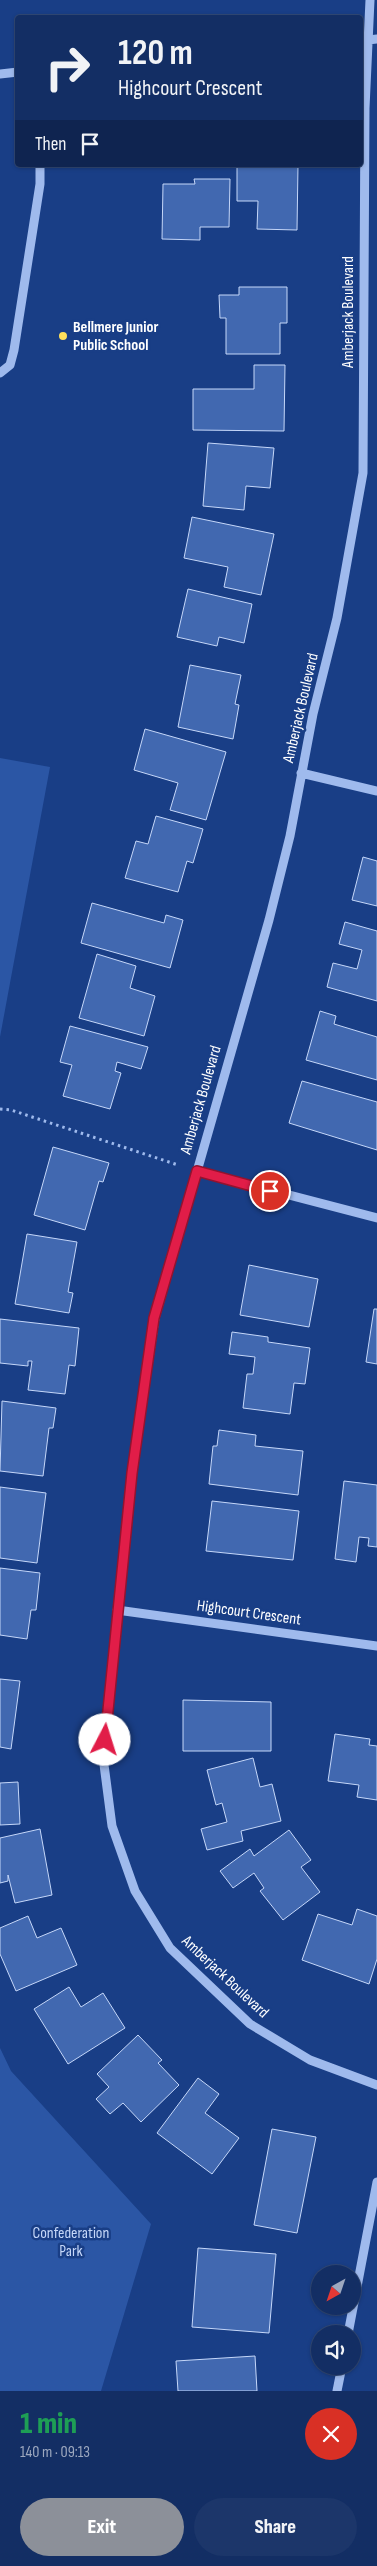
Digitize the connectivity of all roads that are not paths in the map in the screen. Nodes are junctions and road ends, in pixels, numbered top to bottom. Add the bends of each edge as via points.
1 (370, 0) edge
2 (368, 40) edge
3 (15, 72) edge
4 (0, 74) edge
5 (40, 167) edge
6 (0, 373) edge
7 (301, 773) junction
8 (377, 791) edge
9 (197, 1171) junction
10 (377, 1218) edge
11 (117, 1610) junction
12 (377, 1646) edge
13 (377, 2085) edge
14 (377, 2182) edge
15 (350, 2325) edge
16 (340, 2375) edge
17 (337, 2391) edge

1 - 2 street, Amberjack Boulevard
2 - 7 street, Amberjack Boulevard via 363,473 337,618
3 - 4 street
5 - 6 street via 14,350 10,365
7 - 8 street
7 - 9 street, Amberjack Boulevard via 290,836 269,920
9 - 10 street
9 - 11 street, Amberjack Boulevard via 154,1318
11 - 12 street, Highcourt Crescent
11 - 13 street, Amberjack Boulevard via 103,1757 112,1826 135,1891 170,1948 250,2024 310,2060
14 - 15 street
16 - 17 street

